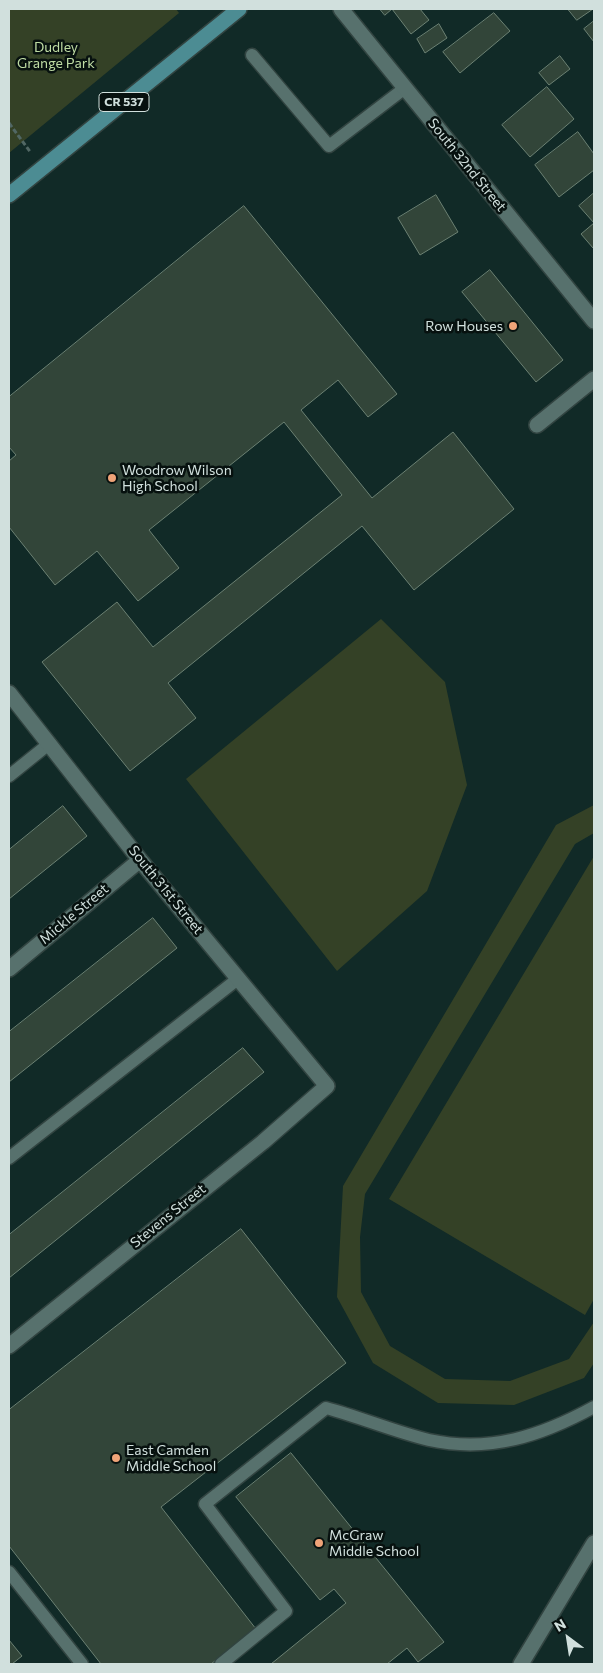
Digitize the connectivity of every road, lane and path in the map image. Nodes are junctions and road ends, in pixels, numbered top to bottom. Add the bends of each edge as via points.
1 (239, 9) edge
2 (341, 9) edge
3 (252, 55) dead end
4 (405, 88) junction
5 (9, 124) edge
6 (43, 167) junction
7 (9, 195) edge
8 (594, 321) edge
9 (594, 379) edge
10 (537, 425) dead end
11 (9, 693) edge
12 (50, 743) junction
13 (9, 776) edge
14 (140, 860) junction
15 (9, 969) edge
16 (239, 978) junction
17 (327, 1086) joint
18 (9, 1158) edge
19 (9, 1346) edge
20 (594, 1407) edge
21 (594, 1543) edge
22 (9, 1572) edge
23 (82, 1664) edge
24 (221, 1664) edge
25 (521, 1664) edge

1 - 6 main road, CR 537
2 - 4 street, South 32nd Street
3 - 4 lane via 329,146
4 - 8 street, South 32nd Street
5 - 6 path
6 - 7 main road, CR 537
9 - 10 street
11 - 12 street, South 31st Street
12 - 13 lane
12 - 14 street, South 31st Street
14 - 15 street, Mickle Street
14 - 16 street, South 31st Street
16 - 17 street, South 31st Street
16 - 18 lane
17 - 19 street, Stevens Street via 263,1142
20 - 24 lane via 527,1438 496,1444 429,1440 326,1408 205,1504 286,1612
21 - 25 street
22 - 23 lane

